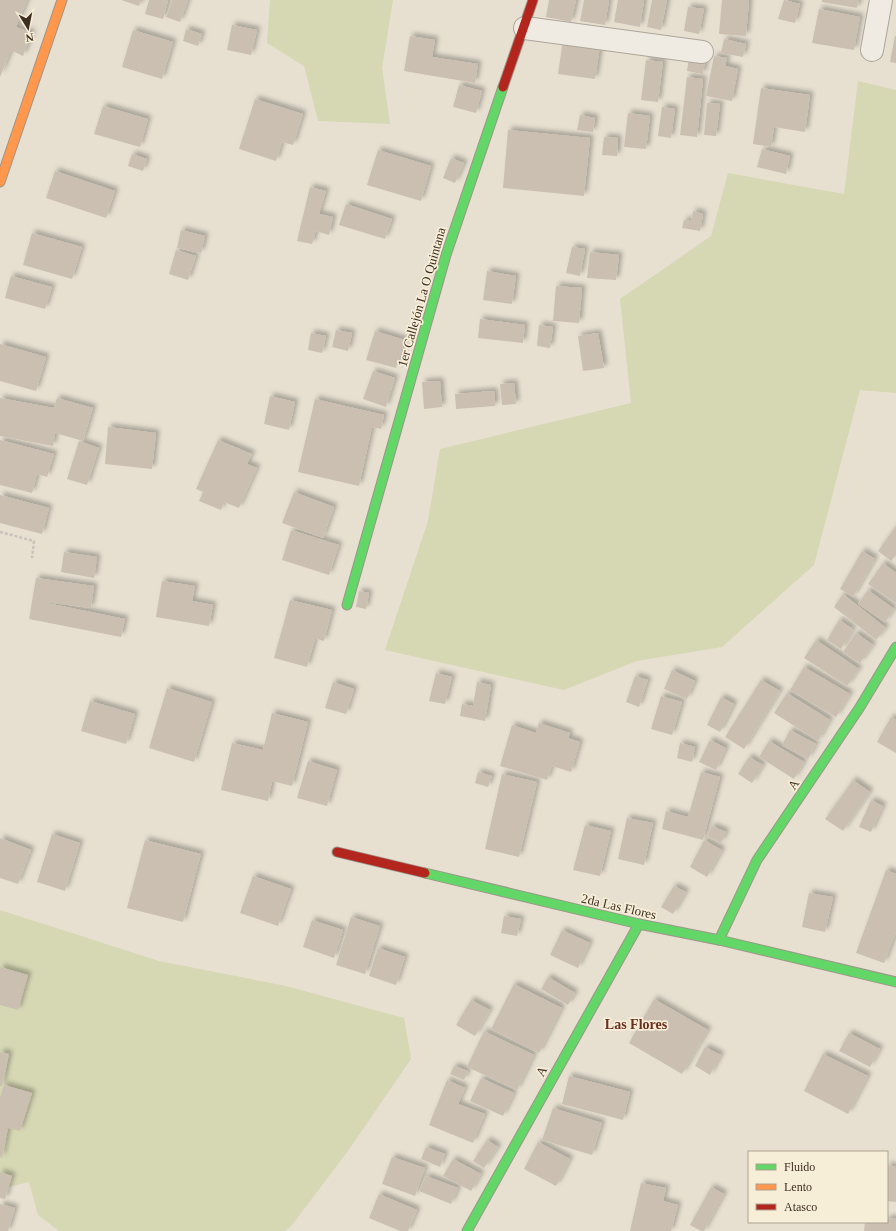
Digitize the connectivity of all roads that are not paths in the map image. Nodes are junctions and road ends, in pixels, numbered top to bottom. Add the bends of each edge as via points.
1 (62, 0) edge
2 (533, 0) edge
3 (881, 0) edge
4 (525, 28) junction
5 (872, 50) dead end
6 (702, 52) dead end
7 (0, 182) edge
8 (347, 605) dead end
9 (896, 647) edge
10 (337, 852) dead end
11 (639, 924) junction
12 (720, 940) junction
13 (896, 982) edge
14 (467, 1231) edge

1 - 7 street
2 - 4 street, 1er Callejón La O Quintana
3 - 5 street
4 - 6 street
4 - 8 street, 1er Callejón La O Quintana via 446,255
9 - 12 street, A via 860,708 757,860
10 - 11 street, 2da Las Flores
11 - 12 street, 2da Las Flores
11 - 14 street, A
12 - 13 street, 2da Las Flores

